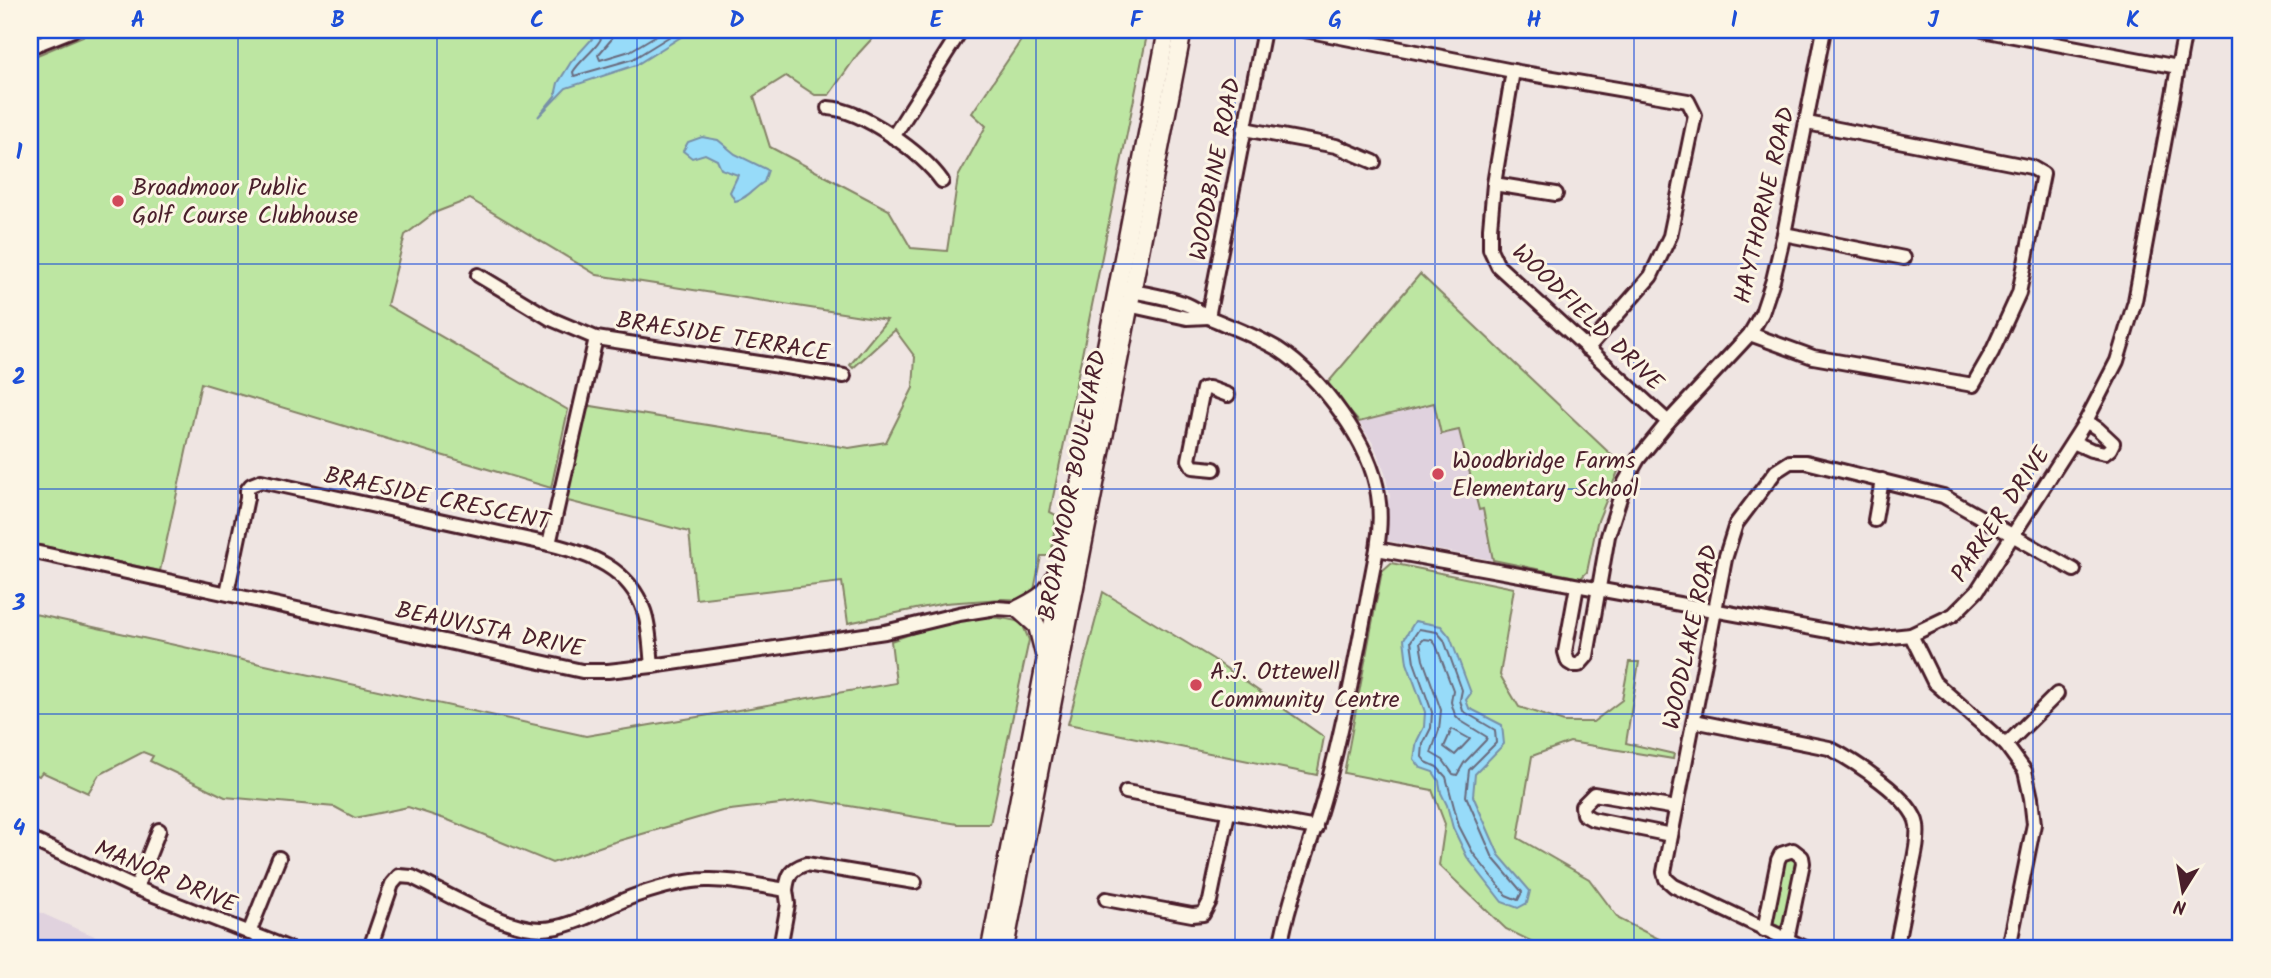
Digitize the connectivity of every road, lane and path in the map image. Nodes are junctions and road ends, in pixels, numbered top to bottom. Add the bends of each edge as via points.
1 (73, 30) edge
2 (961, 30) edge
3 (1167, 30) edge
4 (1183, 30) edge
5 (1264, 30) edge
6 (1305, 30) edge
7 (1824, 30) edge
8 (1982, 30) edge
9 (2185, 30) edge
10 (2061, 36) edge
11 (30, 47) edge
12 (2178, 67) junction
13 (1513, 71) junction
14 (828, 108) dead end
15 (1807, 123) junction
16 (1244, 129) junction
17 (893, 137) junction
18 (1374, 162) dead end
19 (943, 181) dead end
20 (1494, 184) junction
21 (1556, 194) dead end
22 (1784, 234) junction
23 (1904, 258) dead end
24 (478, 275) dead end
25 (1124, 297) junction
26 (1208, 317) junction
27 (1751, 334) junction
28 (596, 338) junction
29 (1587, 349) junction
30 (844, 376) dead end
31 (1228, 395) dead end
32 (2086, 421) junction
33 (1668, 422) junction
34 (2073, 442) junction
35 (1214, 470) dead end
36 (1882, 480) junction
37 (1875, 520) dead end
38 (2012, 537) junction
39 (549, 544) junction
40 (1377, 549) junction
41 (30, 551) edge
42 (1066, 552) junction
43 (2074, 570) dead end
44 (1577, 586) junction
45 (1600, 591) junction
46 (228, 593) junction
47 (1018, 609) junction
48 (1715, 612) junction
49 (1062, 615) junction
50 (1911, 635) junction
51 (1046, 660) junction
52 (652, 666) junction
53 (2057, 694) dead end
54 (1694, 721) junction
55 (2006, 745) junction
56 (1126, 792) dead end
57 (1676, 808) junction
58 (1228, 813) junction
59 (1316, 828) junction
60 (159, 830) dead end
61 (1671, 835) junction
62 (30, 839) edge
63 (279, 858) dead end
64 (915, 882) dead end
65 (136, 888) junction
66 (786, 890) junction
67 (1106, 899) dead end
68 (1764, 930) junction
69 (249, 933) junction
70 (1787, 940) junction
71 (288, 948) edge
72 (370, 948) edge
73 (780, 948) edge
74 (990, 948) edge
75 (1006, 948) edge
76 (1280, 948) edge
77 (1805, 948) edge
78 (1896, 948) edge
79 (2009, 948) edge

1 - 11 street
2 - 17 street
3 - 25 main road, BROADMOOR BOULEVARD
4 - 25 main road, BROADMOOR BOULEVARD
5 - 16 street, WOODBINE ROAD
6 - 13 street
7 - 15 street, HAYTHORNE ROAD
8 - 10 street
9 - 12 street, PARKER DRIVE
10 - 12 street
12 - 32 street, PARKER DRIVE via 2135,301 2117,361
13 - 20 street, WOODFIELD DRIVE
13 - 29 street via 1688,102 1695,116 1670,236 1651,276
14 - 17 street via 852,113
15 - 22 street, HAYTHORNE ROAD
15 - 27 street via 2031,167 2043,174 2019,293 1973,385 1814,357
16 - 18 street via 1336,146
16 - 26 street, WOODBINE ROAD
17 - 19 street via 926,161
20 - 21 street
20 - 29 street, WOODFIELD DRIVE via 1490,249 1498,266
22 - 23 street
22 - 27 street, HAYTHORNE ROAD via 1766,302
24 - 28 street, BRAESIDE TERRACE via 551,319
25 - 26 street via 1187,318
25 - 42 main road, BROADMOOR BOULEVARD
25 - 49 main road, BROADMOOR BOULEVARD
26 - 40 street via 1240,328 1281,351 1339,412 1372,472 1380,511
27 - 33 street, HAYTHORNE ROAD
28 - 30 street, BRAESIDE TERRACE
28 - 39 street, BRAESIDE TERRACE
29 - 33 street, WOODFIELD DRIVE
31 - 35 street via 1203,389 1189,460 1193,467
32 - 34 street, PARKER DRIVE
32 - 34 street via 2113,443 2110,449 2105,453
33 - 45 street, HAYTHORNE ROAD via 1625,482 1608,536
34 - 38 street, PARKER DRIVE
36 - 37 street
36 - 38 street, WOODLAKE ROAD via 1943,496
36 - 48 street, WOODLAKE ROAD via 1806,462 1790,462 1776,471 1736,524
38 - 43 street, WOODLAKE ROAD
38 - 50 street, PARKER DRIVE via 1977,591 1953,615
39 - 46 street, BRAESIDE CRESCENT via 261,481 247,491
39 - 52 street, BRAESIDE CRESCENT via 601,560 633,589 645,612
40 - 44 street, PARKER DRIVE
40 - 59 street via 1340,738
41 - 46 street, BEAUVISTA DRIVE
42 - 47 main road via 1046,593
42 - 49 main road, BROADMOOR BOULEVARD
44 - 45 street, PARKER DRIVE
44 - 45 street, HAYTHORNE ROAD via 1565,652 1573,665 1587,656
45 - 48 street, PARKER DRIVE
46 - 52 street, BEAUVISTA DRIVE via 582,671
47 - 49 street, BEAUVISTA DRIVE
47 - 51 main road via 1037,626
47 - 52 street, BEAUVISTA DRIVE via 996,608 885,632
48 - 50 street, PARKER DRIVE via 1872,639
48 - 54 street, WOODLAKE ROAD
49 - 51 main road, BROADMOOR BOULEVARD
49 - 75 main road, BROADMOOR BOULEVARD
50 - 55 street via 1934,682
51 - 74 main road, BROADMOOR BOULEVARD
53 - 55 street
54 - 57 street, WOODLAKE ROAD
54 - 78 street via 1829,748 1901,799 1917,824
55 - 79 street via 2025,771 2034,824
56 - 58 street
57 - 61 street, WOODLAKE ROAD
57 - 61 street via 1594,794 1582,806 1583,814 1592,819
58 - 59 street
58 - 67 street via 1210,901 1203,914
59 - 76 street
60 - 65 street
61 - 68 street, WOODLAKE ROAD via 1666,878
62 - 65 street, MANOR DRIVE
63 - 69 street
64 - 66 street via 806,864 793,868
65 - 69 street, MANOR DRIVE
66 - 72 street via 702,880 638,894 557,928 540,929 499,918 412,877 399,876 392,884
66 - 73 street
68 - 70 street, WOODLAKE ROAD
68 - 70 street via 1778,860 1793,850 1803,863
69 - 71 street, MANOR DRIVE
70 - 77 street, WOODLAKE ROAD

